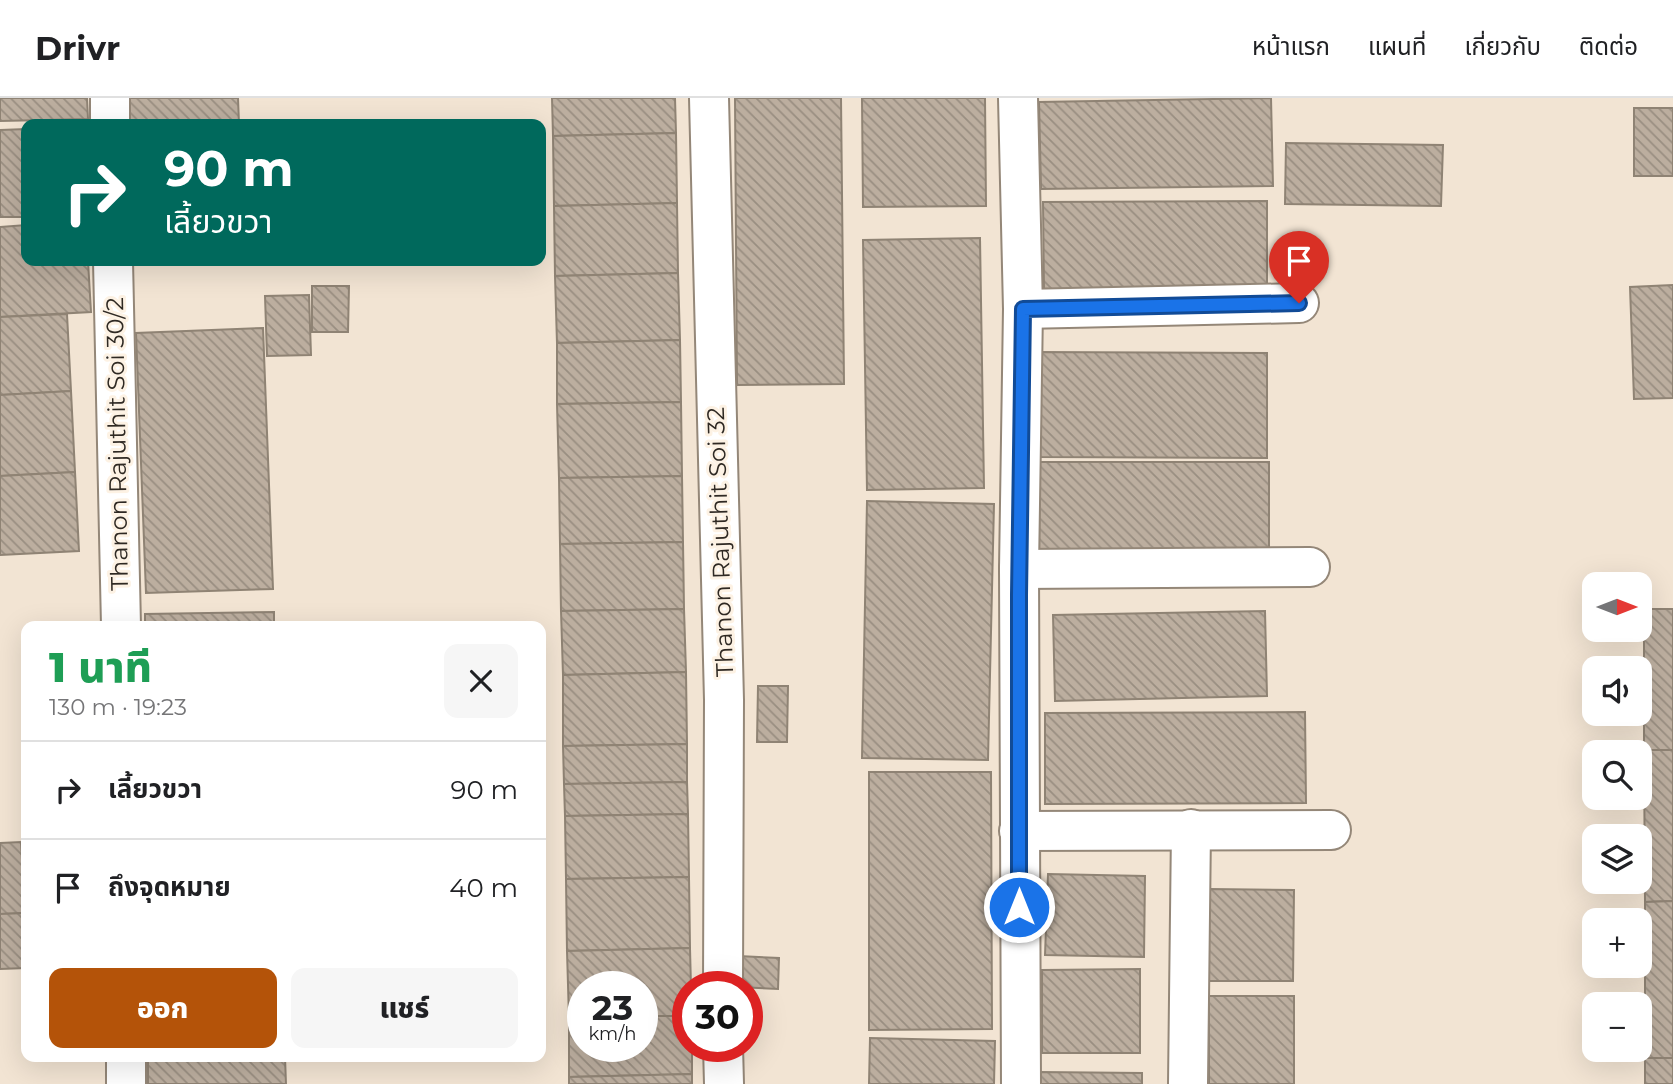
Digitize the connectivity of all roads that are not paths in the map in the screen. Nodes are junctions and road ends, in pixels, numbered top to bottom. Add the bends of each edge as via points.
1 (110, 98) edge
2 (709, 98) edge
3 (1018, 98) edge
4 (110, 119) edge
5 (113, 266) edge
6 (1299, 303) dead end
7 (1023, 309) junction
8 (1310, 567) dead end
9 (1019, 569) junction
10 (121, 621) edge
11 (1191, 829) junction
12 (1332, 830) dead end
13 (1018, 831) junction
14 (723, 971) edge
15 (126, 1062) edge
16 (723, 1062) edge
17 (126, 1084) edge
18 (724, 1084) edge
19 (1021, 1084) edge
20 (1188, 1084) edge

1 - 4 street
2 - 14 street, Thanon Rajuthit Soi 32 via 724,700
3 - 7 street
5 - 10 street, Thanon Rajuthit Soi 30/2
6 - 7 street
7 - 9 street
8 - 9 street
9 - 13 street
11 - 12 street
11 - 13 street
11 - 20 street
13 - 19 street
15 - 17 street
16 - 18 street

